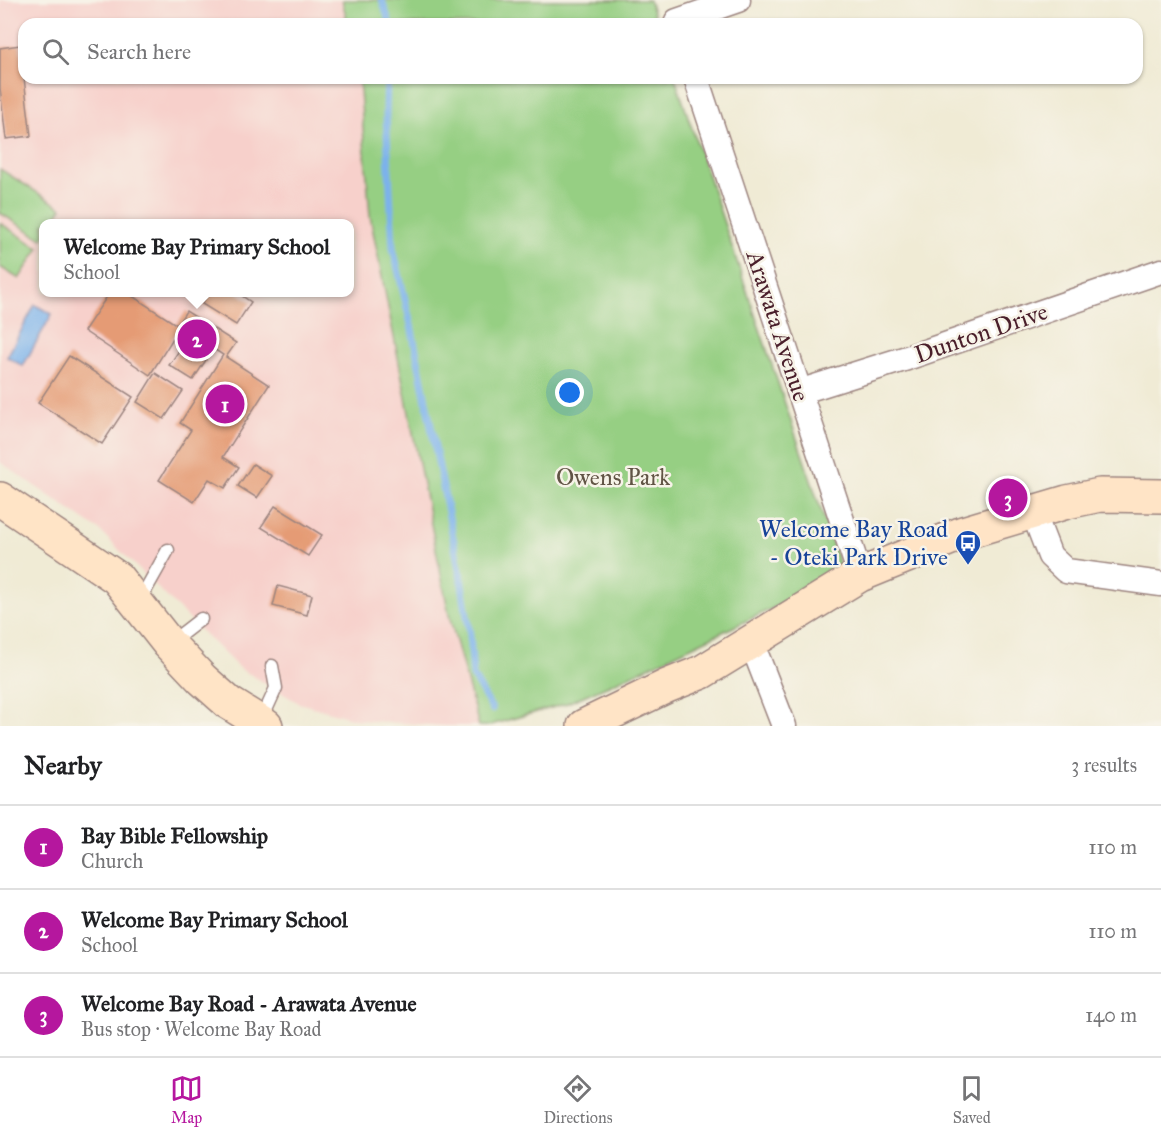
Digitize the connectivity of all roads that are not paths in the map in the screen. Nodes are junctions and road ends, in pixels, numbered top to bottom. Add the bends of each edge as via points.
1 (738, 0) edge
2 (675, 15) edge
3 (698, 84) edge
4 (1161, 271) edge
5 (799, 392) junction
6 (1161, 496) edge
7 (0, 499) edge
8 (1033, 512) junction
9 (168, 550) dead end
10 (860, 575) junction
11 (1161, 584) edge
12 (135, 602) junction
13 (201, 619) dead end
14 (170, 644) junction
15 (749, 644) junction
16 (272, 666) dead end
17 (263, 724) edge
18 (585, 726) edge
19 (784, 726) edge

1 - 2 street
3 - 5 street, Arawata Avenue
4 - 5 street, Dunton Drive
5 - 10 street, Arawata Avenue
6 - 8 main road via 1100,495
7 - 12 main road via 117,578
8 - 10 main road via 963,533
8 - 11 street via 1050,556 1066,571
9 - 12 lane
10 - 15 main road
12 - 14 main road
13 - 14 lane
14 - 17 main road via 202,679
15 - 18 main road via 702,672
15 - 19 street
16 - 17 lane via 276,688

